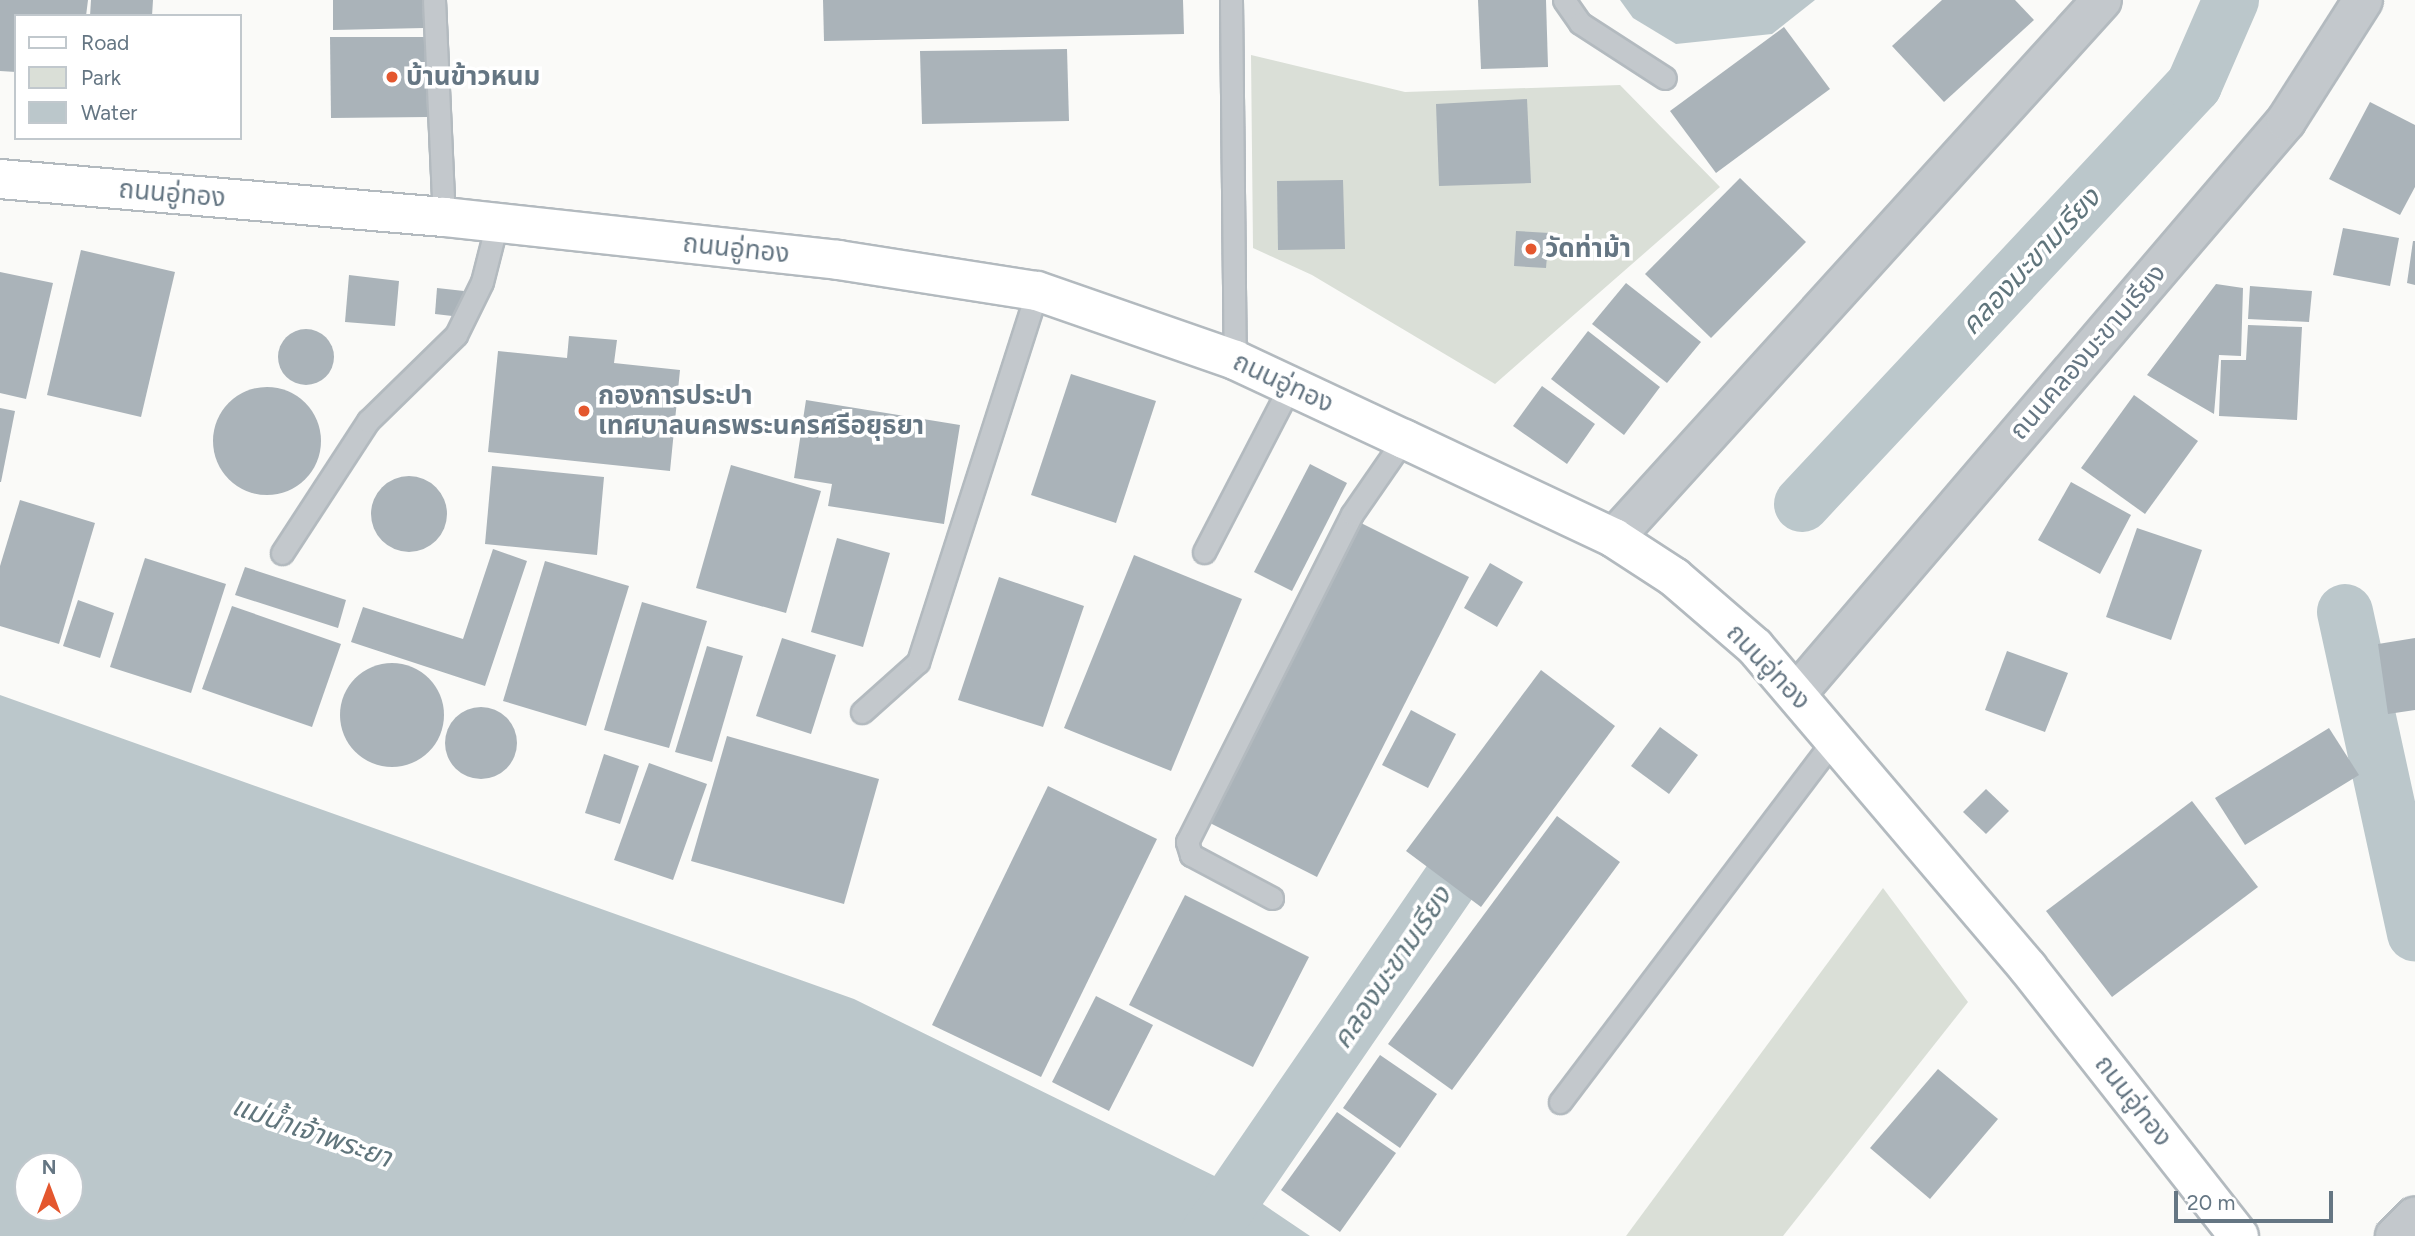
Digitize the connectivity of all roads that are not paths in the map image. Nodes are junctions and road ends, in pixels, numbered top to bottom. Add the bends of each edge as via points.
1 (434, 0) edge
2 (1231, 0) edge
3 (1564, 0) edge
4 (2102, 0) edge
5 (2363, 0) edge
6 (1665, 78) dead end
7 (0, 179) edge
8 (444, 217) junction
9 (497, 223) junction
10 (1037, 291) junction
11 (1235, 360) junction
12 (1290, 386) junction
13 (1404, 439) junction
14 (1614, 538) junction
15 (1204, 552) dead end
16 (282, 553) dead end
17 (1797, 692) junction
18 (862, 712) dead end
19 (1835, 739) junction
20 (1272, 898) dead end
21 (1560, 1102) dead end
22 (2415, 1217) edge
23 (2239, 1236) edge
24 (2395, 1236) edge

1 - 8 lane
2 - 11 lane
3 - 6 lane via 1580,23
4 - 14 street via 2082,29
5 - 17 street, ถนนคลองมะขามเรียง via 2286,121
7 - 8 main road, ถนนอู่ทอง
8 - 9 main road, ถนนอู่ทอง
9 - 10 main road, ถนนอู่ทอง via 838,260
9 - 16 lane via 482,282 456,335 368,421
10 - 11 main road, ถนนอู่ทอง
10 - 18 lane via 918,662
11 - 12 main road, ถนนอู่ทอง
12 - 13 main road, ถนนอู่ทอง
12 - 15 lane
13 - 14 main road, ถนนอู่ทอง
13 - 20 lane via 1352,514 1187,842 1191,855
14 - 17 main road, ถนนอู่ทอง via 1674,577
17 - 19 main road, ถนนอู่ทอง
19 - 21 lane
19 - 23 main road, ถนนอู่ทอง via 2028,968
22 - 24 street

